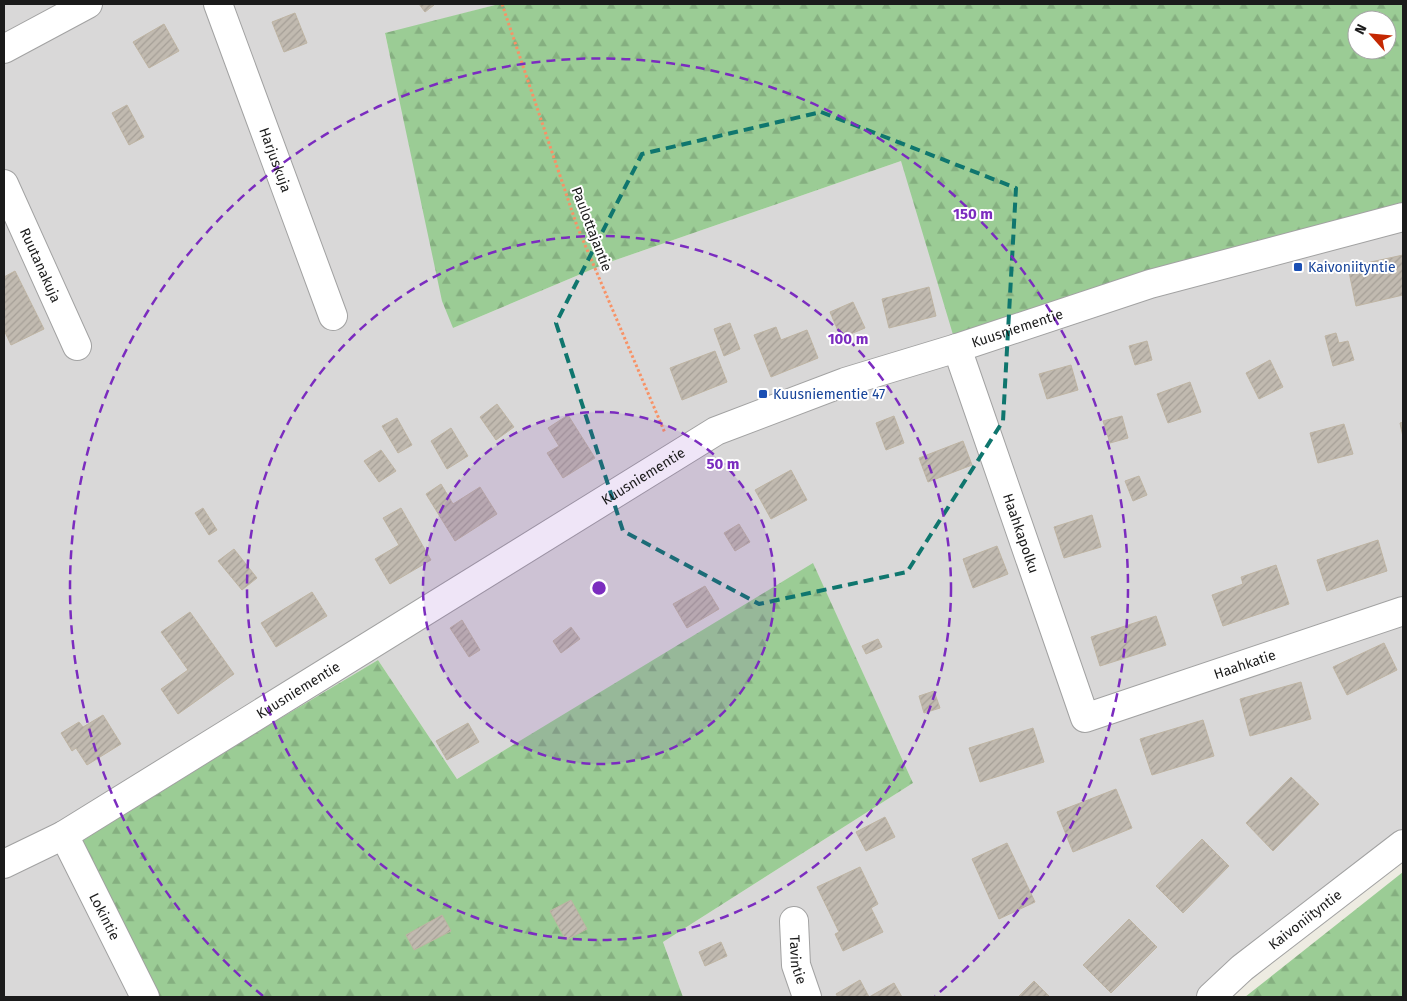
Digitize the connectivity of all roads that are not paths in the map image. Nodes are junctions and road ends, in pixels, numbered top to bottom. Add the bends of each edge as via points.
1 (218, 4) edge
2 (84, 5) edge
3 (4, 49) edge
4 (4, 184) edge
5 (1403, 217) edge
6 (333, 316) dead end
7 (77, 346) dead end
8 (957, 348) junction
9 (1403, 611) edge
10 (1085, 718) joint
11 (64, 836) junction
12 (1403, 844) edge
13 (4, 864) edge
14 (794, 921) dead end
15 (144, 997) edge
16 (808, 997) edge
17 (1211, 997) edge

1 - 6 street, Harjuskuja
2 - 3 street
4 - 7 street, Ruutanakuja
5 - 8 street, Kuusniementie via 1150,284
8 - 10 street, Haahkapolku
8 - 11 street, Kuusniementie via 846,382 716,431
9 - 10 street, Haahkatie
11 - 13 street, Kuusniementie
11 - 15 street, Lokintie
12 - 17 street, Kaivoniityntie via 1242,968
14 - 16 street, Tavintie via 796,965

